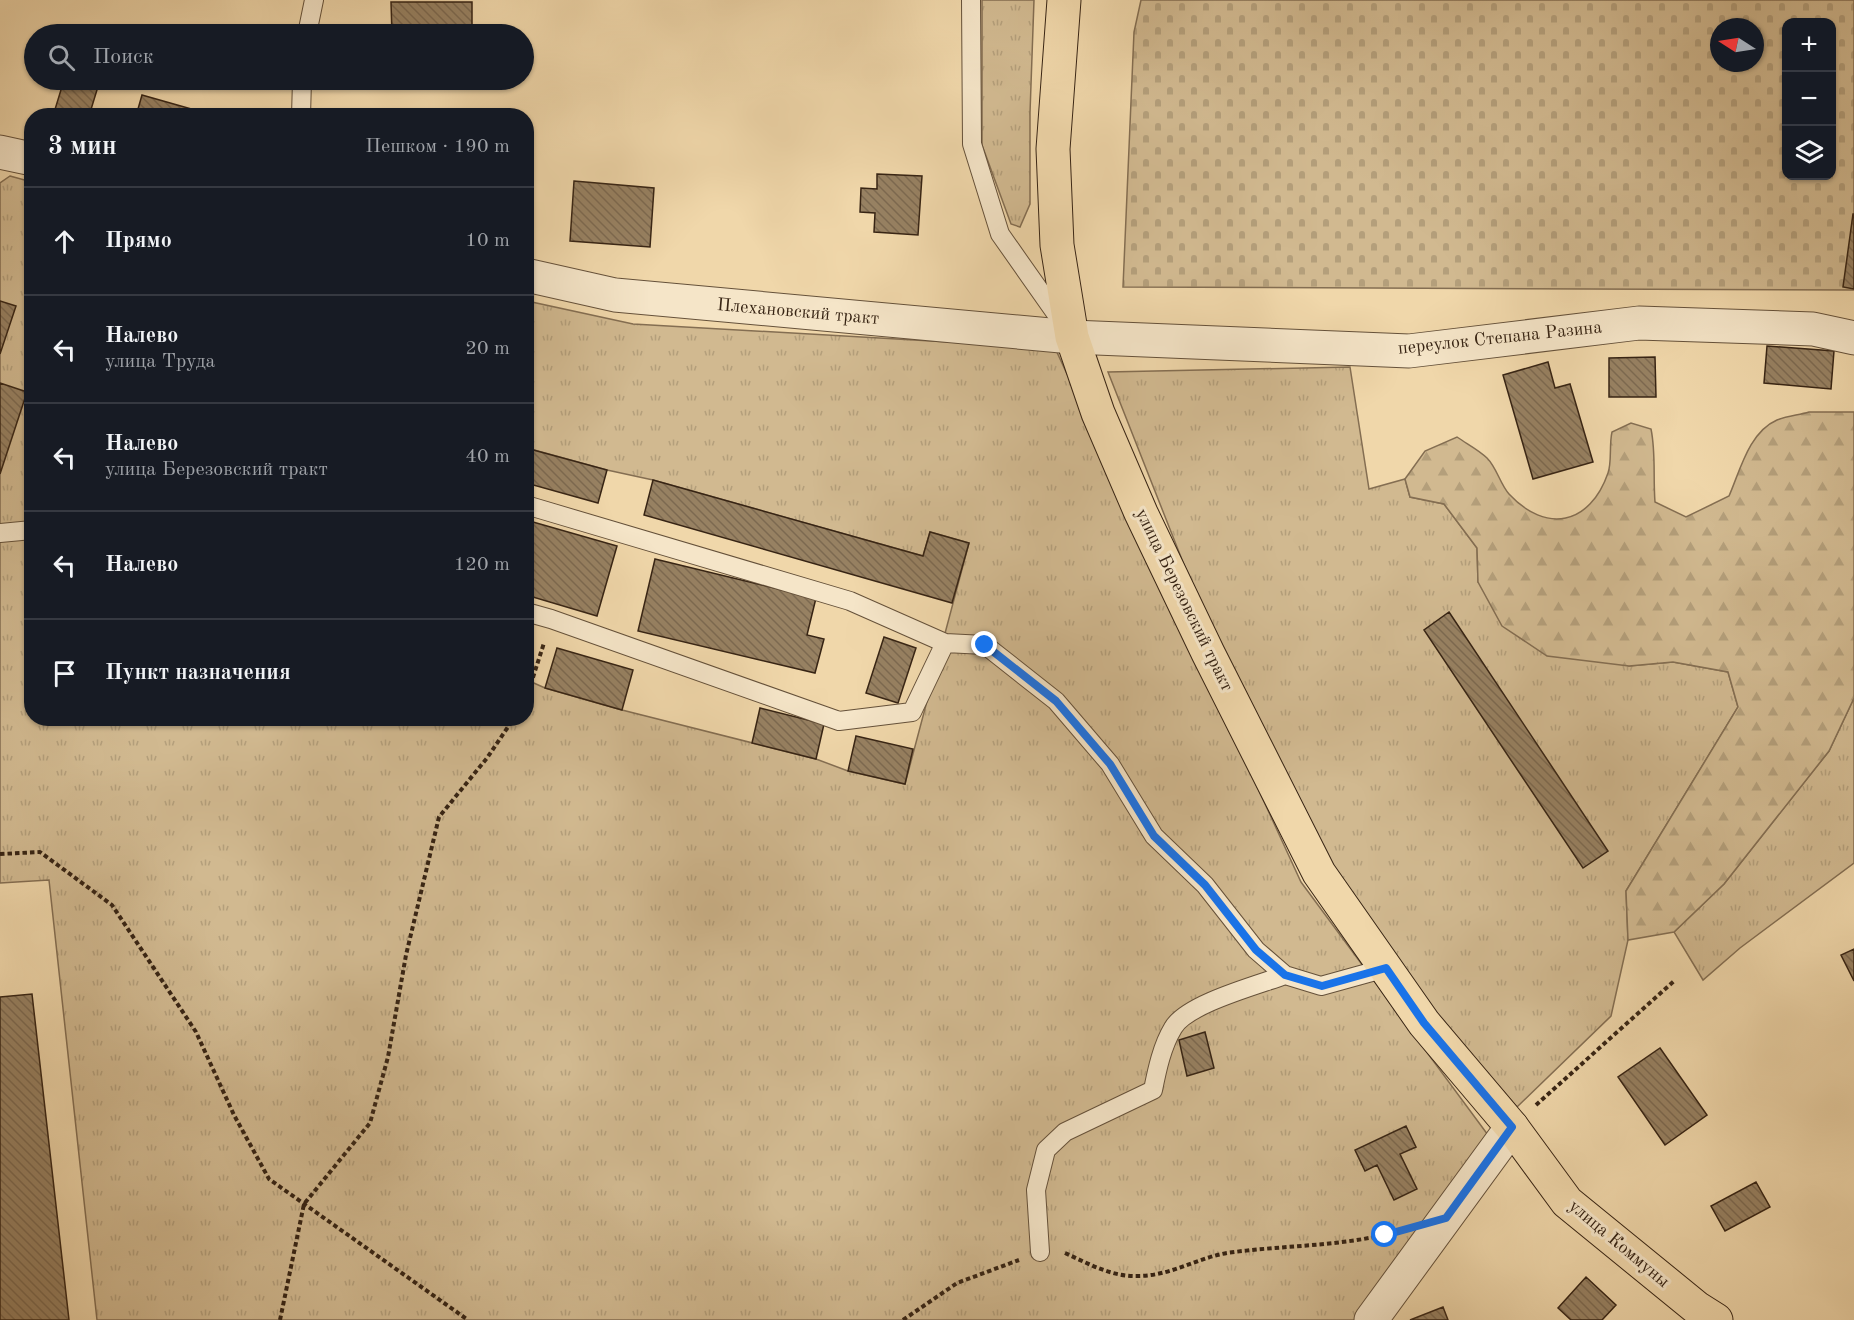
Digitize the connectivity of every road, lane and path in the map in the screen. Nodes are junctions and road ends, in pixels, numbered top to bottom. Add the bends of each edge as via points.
1 (314, 0) edge
2 (971, 0) edge
3 (1064, 0) edge
4 (309, 24) edge
5 (302, 90) edge
6 (301, 108) edge
7 (0, 152) edge
8 (24, 157) edge
9 (534, 277) edge
10 (1072, 337) junction
11 (1854, 338) edge
12 (534, 507) edge
13 (24, 531) edge
14 (0, 533) edge
15 (534, 614) edge
16 (551, 619) junction
17 (945, 643) junction
18 (534, 673) edge
19 (509, 726) edge
20 (0, 854) edge
21 (1386, 968) junction
22 (1285, 975) junction
23 (1674, 981) dead end
24 (1512, 1127) junction
25 (304, 1204) junction
26 (1446, 1218) junction
27 (1040, 1252) junction
28 (280, 1320) edge
29 (468, 1320) edge
30 (903, 1320) edge
31 (1371, 1320) edge
32 (1716, 1320) edge

1 - 4 lane
2 - 10 lane via 972,144 999,234
3 - 10 main road, улица Березовский тракт via 1053,149 1058,245
5 - 6 lane
7 - 8 street
9 - 10 street, Плехановский тракт via 615,295
10 - 11 street, переулок Степана Разина via 1409,351 1639,323 1813,329
10 - 21 main road, улица Березовский тракт via 1102,423 1208,653 1319,873
12 - 17 lane via 850,601
13 - 14 lane
15 - 16 lane
16 - 17 lane via 839,721 912,712
16 - 18 path
17 - 22 lane via 985,645 1056,701 1110,764 1154,836 1205,885 1256,950
19 - 25 path via 439,817 406,955 388,1057 370,1123
20 - 25 path via 40,852 112,905 196,1032 269,1179
21 - 22 lane via 1322,986
21 - 24 main road, улица Березовский тракт via 1424,1023
22 - 27 lane via 1194,1008 1173,1026 1153,1090 1065,1132 1046,1150 1036,1190
23 - 24 path
24 - 26 street
24 - 32 main road, улица Коммуны via 1568,1202
25 - 28 path
25 - 29 path
26 - 27 path via 1329,1245 1225,1254 1160,1275 1114,1275 1051,1248
26 - 31 street
27 - 30 path via 957,1283

